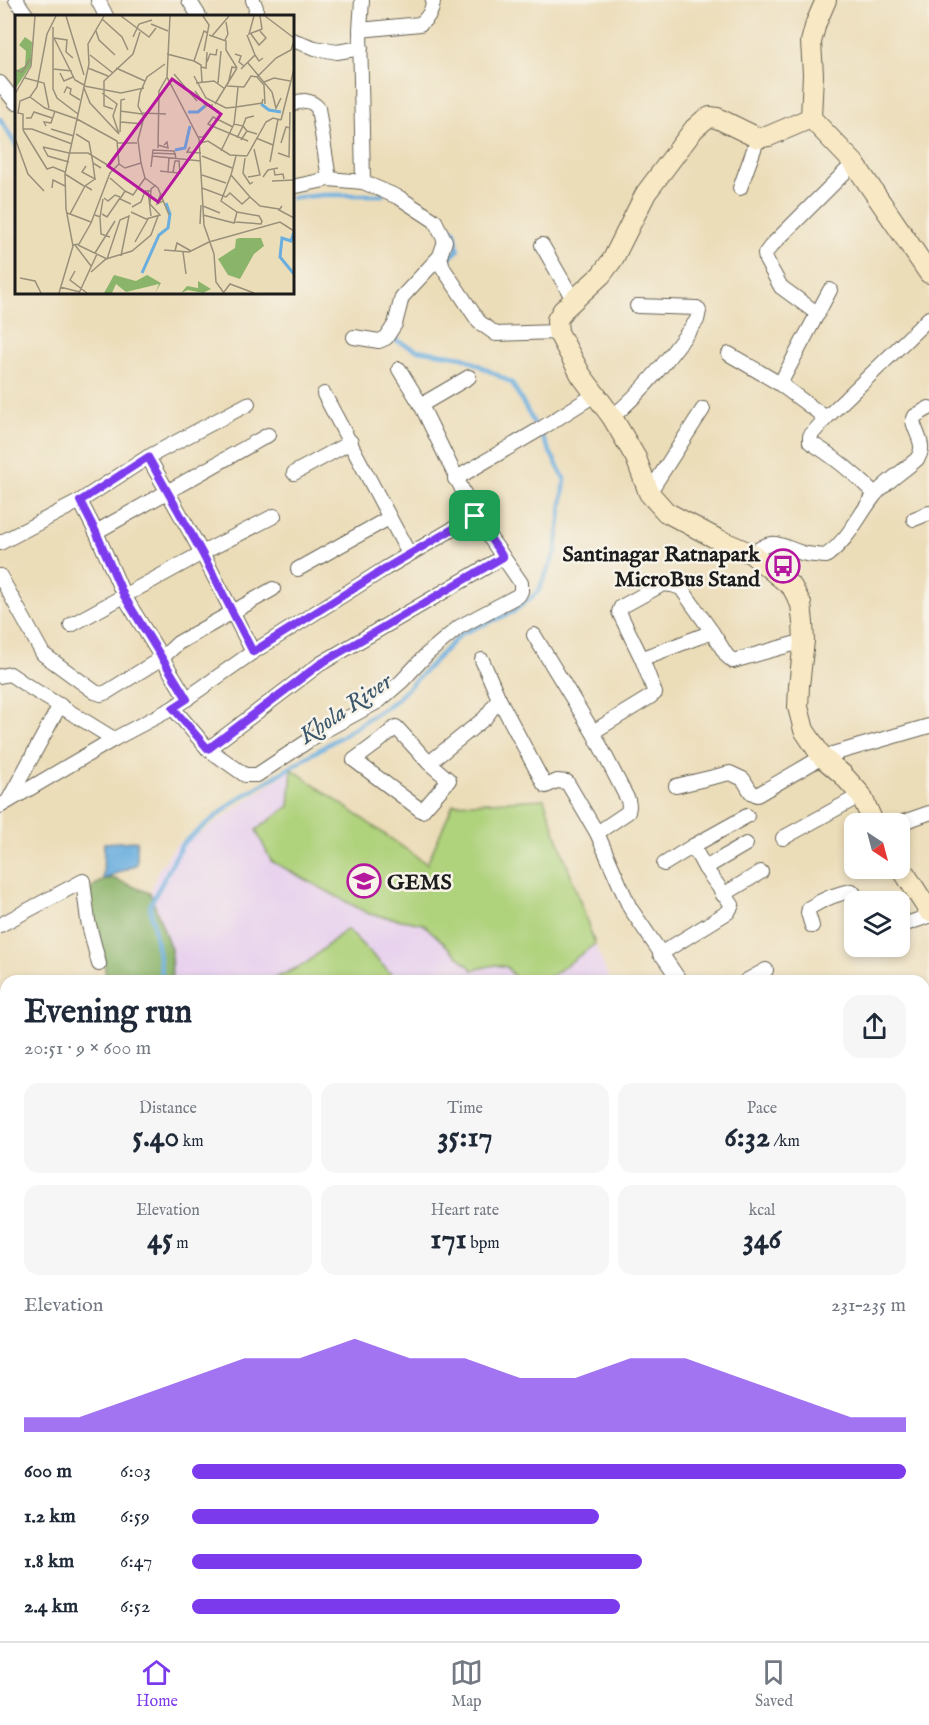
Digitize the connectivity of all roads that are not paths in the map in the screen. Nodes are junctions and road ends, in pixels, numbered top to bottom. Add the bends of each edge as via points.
1 (16, 0) edge
2 (98, 0) edge
3 (189, 0) edge
4 (362, 0) edge
5 (433, 0) edge
6 (826, 0) edge
7 (26, 15) edge
8 (106, 15) edge
9 (198, 15) edge
10 (360, 30) junction
11 (294, 41) edge
12 (361, 48) junction
13 (0, 83) edge
14 (15, 103) edge
15 (294, 103) edge
16 (811, 118) junction
17 (759, 138) junction
18 (854, 163) junction
19 (329, 179) junction
20 (363, 182) junction
21 (294, 187) edge
22 (740, 188) dead end
23 (542, 245) dead end
24 (440, 256) junction
25 (929, 273) edge
26 (830, 290) dead end
27 (573, 298) junction
28 (637, 306) dead end
29 (818, 314) junction
30 (929, 318) edge
31 (558, 332) junction
32 (354, 337) dead end
33 (729, 354) dead end
34 (399, 369) dead end
35 (469, 377) dead end
36 (780, 384) junction
37 (324, 394) dead end
38 (596, 394) junction
39 (248, 404) dead end
40 (421, 405) junction
41 (703, 408) dead end
42 (929, 408) edge
43 (612, 417) junction
44 (826, 418) junction
45 (268, 435) dead end
46 (351, 442) junction
47 (148, 457) junction
48 (294, 473) dead end
49 (456, 479) junction
50 (166, 492) junction
51 (649, 493) junction
52 (875, 494) junction
53 (80, 501) junction
54 (929, 513) edge
55 (274, 516) dead end
56 (475, 516) junction
57 (389, 518) junction
58 (914, 519) dead end
59 (96, 532) junction
60 (0, 543) edge
61 (202, 553) junction
62 (409, 554) junction
63 (752, 554) junction
64 (503, 557) junction
65 (298, 569) dead end
66 (0, 576) edge
67 (273, 589) dead end
68 (124, 596) junction
69 (232, 613) junction
70 (71, 625) dead end
71 (712, 632) junction
72 (534, 634) dead end
73 (804, 641) junction
74 (253, 652) junction
75 (162, 658) junction
76 (642, 659) junction
77 (482, 660) dead end
78 (0, 676) edge
79 (187, 699) junction
80 (499, 699) junction
81 (60, 705) junction
82 (173, 708) junction
83 (929, 726) edge
84 (593, 732) junction
85 (114, 739) junction
86 (208, 749) junction
87 (822, 757) junction
88 (429, 763) junction
89 (676, 786) dead end
90 (861, 795) junction
91 (4, 804) edge
92 (869, 813) edge
93 (929, 813) edge
94 (747, 816) dead end
95 (910, 820) edge
96 (597, 833) junction
97 (783, 838) dead end
98 (746, 844) dead end
99 (693, 846) junction
100 (664, 864) dead end
101 (705, 868) junction
102 (761, 872) dead end
103 (908, 879) edge
104 (844, 892) edge
105 (723, 895) junction
106 (929, 914) edge
107 (910, 922) edge
108 (0, 925) edge
109 (812, 926) dead end
110 (660, 954) junction
111 (99, 964) dead end
112 (766, 970) dead end
113 (676, 975) edge
114 (757, 975) edge

1 - 7 street
2 - 8 street
3 - 9 street
4 - 10 street
5 - 10 street via 427,18 420,24
6 - 16 main road via 811,42
10 - 12 street
11 - 12 street via 337,52
12 - 20 street
13 - 14 street
15 - 19 street via 304,100 318,108
16 - 17 main road
16 - 18 main road
17 - 22 street
17 - 27 main road via 717,118 704,120 646,193 613,259 601,275
18 - 25 main road
18 - 29 street via 765,255 781,287
19 - 20 street
19 - 21 street
20 - 24 street via 400,198 435,220 445,241
23 - 27 street
24 - 31 street via 443,268 474,314 496,334
24 - 32 street via 402,297 396,324 386,338 379,341
26 - 29 street
27 - 31 main road via 557,320
28 - 43 street via 699,311 697,320 659,370
29 - 36 street
30 - 44 street
31 - 38 main road
33 - 36 street
34 - 40 street
35 - 40 street
36 - 44 street
37 - 46 street
38 - 43 main road
38 - 49 street
39 - 47 street
40 - 49 street
41 - 51 street
42 - 52 street via 913,421 921,454
43 - 51 main road via 636,458
44 - 52 street via 810,436 810,442 853,472
45 - 50 street
46 - 48 street
46 - 57 street
47 - 50 street
47 - 53 street
49 - 56 street
50 - 59 street
50 - 61 street
51 - 63 main road via 666,512
52 - 63 street via 857,523 826,556 803,553 778,543 762,546
53 - 59 street
53 - 60 street
54 - 58 street
55 - 61 street
56 - 62 street
56 - 64 street
57 - 62 street
57 - 65 street
59 - 68 street
61 - 68 street
61 - 69 street
62 - 74 street
63 - 73 main road via 792,587 801,604
64 - 86 street via 320,664
64 - 86 street via 521,583 519,596 459,627 379,701 320,733 257,775 245,775
66 - 75 street via 43,654 95,692 107,692
67 - 69 street
68 - 70 street
68 - 75 street
69 - 74 street
69 - 75 street via 178,644
71 - 73 street via 733,661
71 - 76 street
71 - 76 street via 681,588 663,584 621,607 619,612
72 - 84 street
73 - 87 main road via 798,707 804,730
74 - 79 street
75 - 79 street
76 - 84 street via 655,693
77 - 80 street
78 - 81 street via 10,674
79 - 82 street
80 - 88 street via 485,718
80 - 96 street via 544,784 567,782
81 - 85 street
81 - 91 street
82 - 85 street
82 - 86 street
83 - 87 street
84 - 96 street via 630,807
85 - 91 street
87 - 89 street via 757,795 743,779 730,773
87 - 90 main road
88 - 88 street via 396,727 354,760 422,811 449,780
90 - 92 main road
90 - 97 street
93 - 95 street
94 - 99 street
96 - 110 street via 630,908
98 - 101 street
99 - 100 street
99 - 101 street
101 - 105 street
102 - 105 street
103 - 106 main road
104 - 109 street via 809,909
105 - 110 street via 732,905 728,912
106 - 107 street
108 - 111 street via 83,881
110 - 113 street
112 - 114 street

